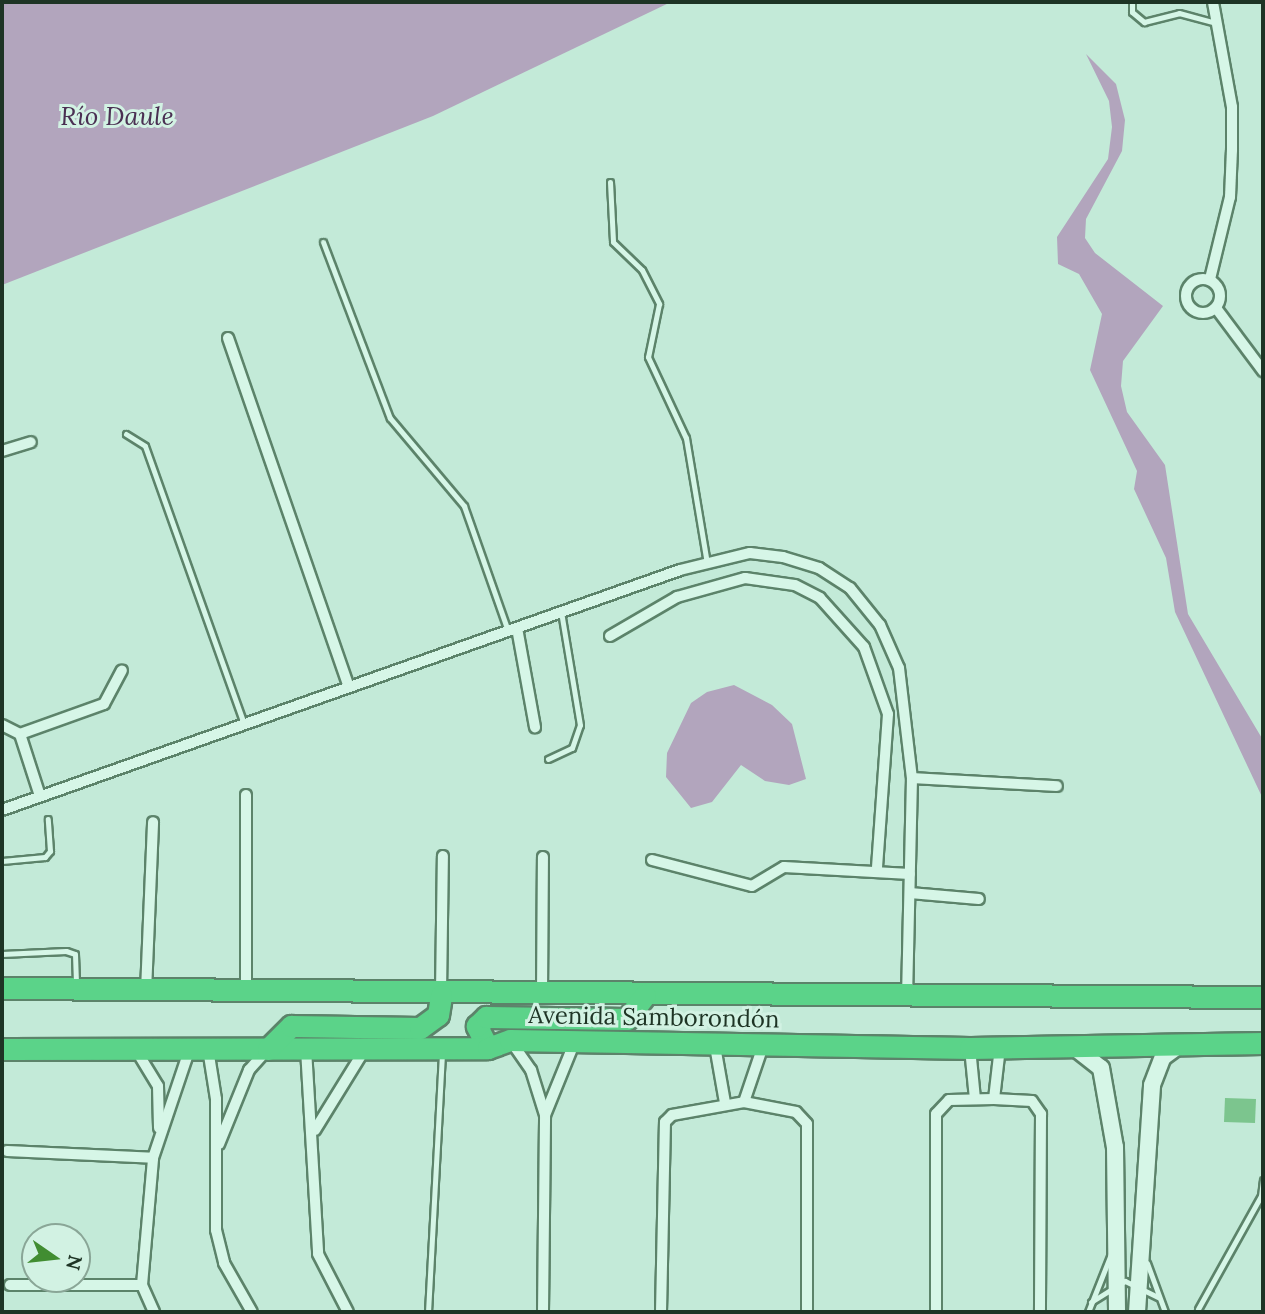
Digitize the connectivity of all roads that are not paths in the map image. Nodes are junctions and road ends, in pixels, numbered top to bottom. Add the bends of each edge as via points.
1 (1132, 2) edge
2 (1213, 2) edge
3 (1213, 22) junction
4 (610, 182) dead end
5 (323, 242) dead end
6 (1210, 279) junction
7 (1216, 308) junction
8 (228, 338) dead end
9 (1263, 371) edge
10 (126, 434) dead end
11 (31, 442) dead end
12 (2, 451) edge
13 (707, 564) junction
14 (561, 612) junction
15 (512, 630) junction
16 (610, 636) dead end
17 (122, 670) dead end
18 (349, 687) junction
19 (2, 724) edge
20 (244, 724) junction
21 (535, 726) dead end
22 (20, 734) junction
23 (548, 759) dead end
24 (912, 778) junction
25 (1057, 786) dead end
26 (246, 795) dead end
27 (40, 796) junction
28 (2, 810) edge
29 (48, 819) dead end
30 (153, 822) dead end
31 (443, 856) dead end
32 (542, 857) dead end
33 (652, 860) dead end
34 (2, 861) edge
35 (877, 869) junction
36 (910, 874) junction
37 (910, 893) junction
38 (979, 899) dead end
39 (2, 954) edge
40 (2, 988) edge
41 (76, 990) junction
42 (146, 991) junction
43 (246, 992) junction
44 (907, 993) junction
45 (441, 995) junction
46 (542, 995) junction
47 (645, 995) junction
48 (1263, 997) edge
49 (510, 1040) junction
50 (575, 1040) junction
51 (1062, 1042) junction
52 (1184, 1042) junction
53 (1263, 1043) edge
54 (715, 1046) junction
55 (763, 1046) junction
56 (1000, 1047) junction
57 (366, 1048) junction
58 (443, 1048) junction
59 (488, 1048) junction
60 (970, 1048) junction
61 (2, 1049) edge
62 (135, 1049) junction
63 (199, 1049) junction
64 (268, 1049) junction
65 (306, 1049) junction
66 (994, 1098) junction
67 (975, 1099) junction
68 (744, 1102) junction
69 (725, 1103) junction
70 (545, 1115) junction
71 (315, 1130) junction
72 (159, 1135) junction
73 (7, 1151) dead end
74 (216, 1153) junction
75 (153, 1158) junction
76 (1263, 1180) edge
77 (1116, 1241) junction
78 (1140, 1243) junction
79 (1137, 1282) junction
80 (1116, 1283) junction
81 (10, 1285) dead end
82 (142, 1285) junction
83 (1158, 1297) junction
84 (1091, 1302) junction
85 (1198, 1309) dead end
86 (154, 1312) edge
87 (252, 1312) edge
88 (348, 1312) edge
89 (428, 1312) edge
90 (543, 1312) edge
91 (661, 1312) edge
92 (807, 1312) edge
93 (936, 1312) edge
94 (1040, 1312) edge
95 (1088, 1312) edge
96 (1117, 1312) edge
97 (1137, 1312) edge
98 (1165, 1312) edge

1 - 3 lane via 1132,12 1144,22 1179,13
2 - 3 street
3 - 6 street via 1232,107 1232,150 1230,197
4 - 13 lane via 613,242 642,270 659,304 648,357 686,438
5 - 15 lane via 390,418 464,506
6 - 7 street via 1220,289
6 - 7 street via 1191,283 1187,303 1203,313
7 - 9 street
8 - 18 street
10 - 20 lane via 145,446
11 - 12 street
13 - 14 street
13 - 24 street via 750,554 783,557 819,568 850,588 880,625 899,667
14 - 15 street
14 - 23 lane via 580,725 572,748
15 - 18 street
15 - 21 street
16 - 35 street via 677,597 746,578 795,585 820,598 864,647 888,714
17 - 22 street via 104,704
18 - 20 street
19 - 22 street
20 - 27 street
22 - 27 street
24 - 25 street
24 - 36 street
26 - 43 street
27 - 28 street
29 - 34 lane via 50,851 45,857
30 - 42 street
31 - 45 street
32 - 46 street
33 - 35 street via 752,886 784,867
35 - 36 street
36 - 37 street
37 - 38 street
37 - 44 street
39 - 41 lane via 75,954
40 - 41 highway, Avenida Samborondón
41 - 42 highway, Avenida Samborondón
42 - 43 highway, Avenida Samborondón
43 - 45 highway, Avenida Samborondón
44 - 47 highway, Avenida Samborondón
44 - 48 highway, Avenida Samborondón
45 - 46 highway, Avenida Samborondón
45 - 64 highway via 438,1015 420,1028 290,1026
46 - 47 highway, Avenida Samborondón
47 - 59 highway via 627,1019 486,1017 477,1026
49 - 50 highway, Avenida Samborondón
49 - 59 highway, Avenida Samborondón
49 - 70 street via 531,1070
50 - 54 highway, Avenida Samborondón
50 - 70 street
51 - 52 highway, Avenida Samborondón
51 - 56 highway, Avenida Samborondón
51 - 77 street via 1083,1050 1101,1068 1115,1147
52 - 53 highway, Avenida Samborondón
52 - 78 street via 1163,1057 1152,1085
54 - 55 highway, Avenida Samborondón
54 - 69 street
55 - 60 highway, Avenida Samborondón
55 - 68 street
56 - 60 highway, Avenida Samborondón
56 - 66 street
57 - 58 highway, Avenida Samborondón
57 - 65 highway, Avenida Samborondón
57 - 71 street
58 - 59 highway, Avenida Samborondón
58 - 89 lane
60 - 67 street
61 - 62 highway, Avenida Samborondón
62 - 63 highway, Avenida Samborondón
62 - 72 street via 158,1086
63 - 64 highway, Avenida Samborondón
63 - 72 street
63 - 74 street via 215,1067
64 - 65 highway, Avenida Samborondón
64 - 74 street via 249,1070
65 - 71 street
66 - 67 street
66 - 94 street via 1032,1101 1041,1114
67 - 93 street via 949,1100 936,1114
68 - 69 street
68 - 92 street via 796,1112 807,1124
69 - 91 street via 672,1115 665,1122
70 - 90 street
71 - 88 street via 310,1192 318,1254
72 - 75 street
73 - 75 street
74 - 87 street via 216,1230 224,1263
75 - 82 street
76 - 85 lane via 1261,1196
77 - 80 street
77 - 84 lane
78 - 79 street
78 - 83 lane
79 - 80 lane
79 - 83 lane
79 - 97 street
80 - 84 lane
80 - 96 street
81 - 82 street
82 - 86 street
83 - 98 lane
84 - 95 lane

